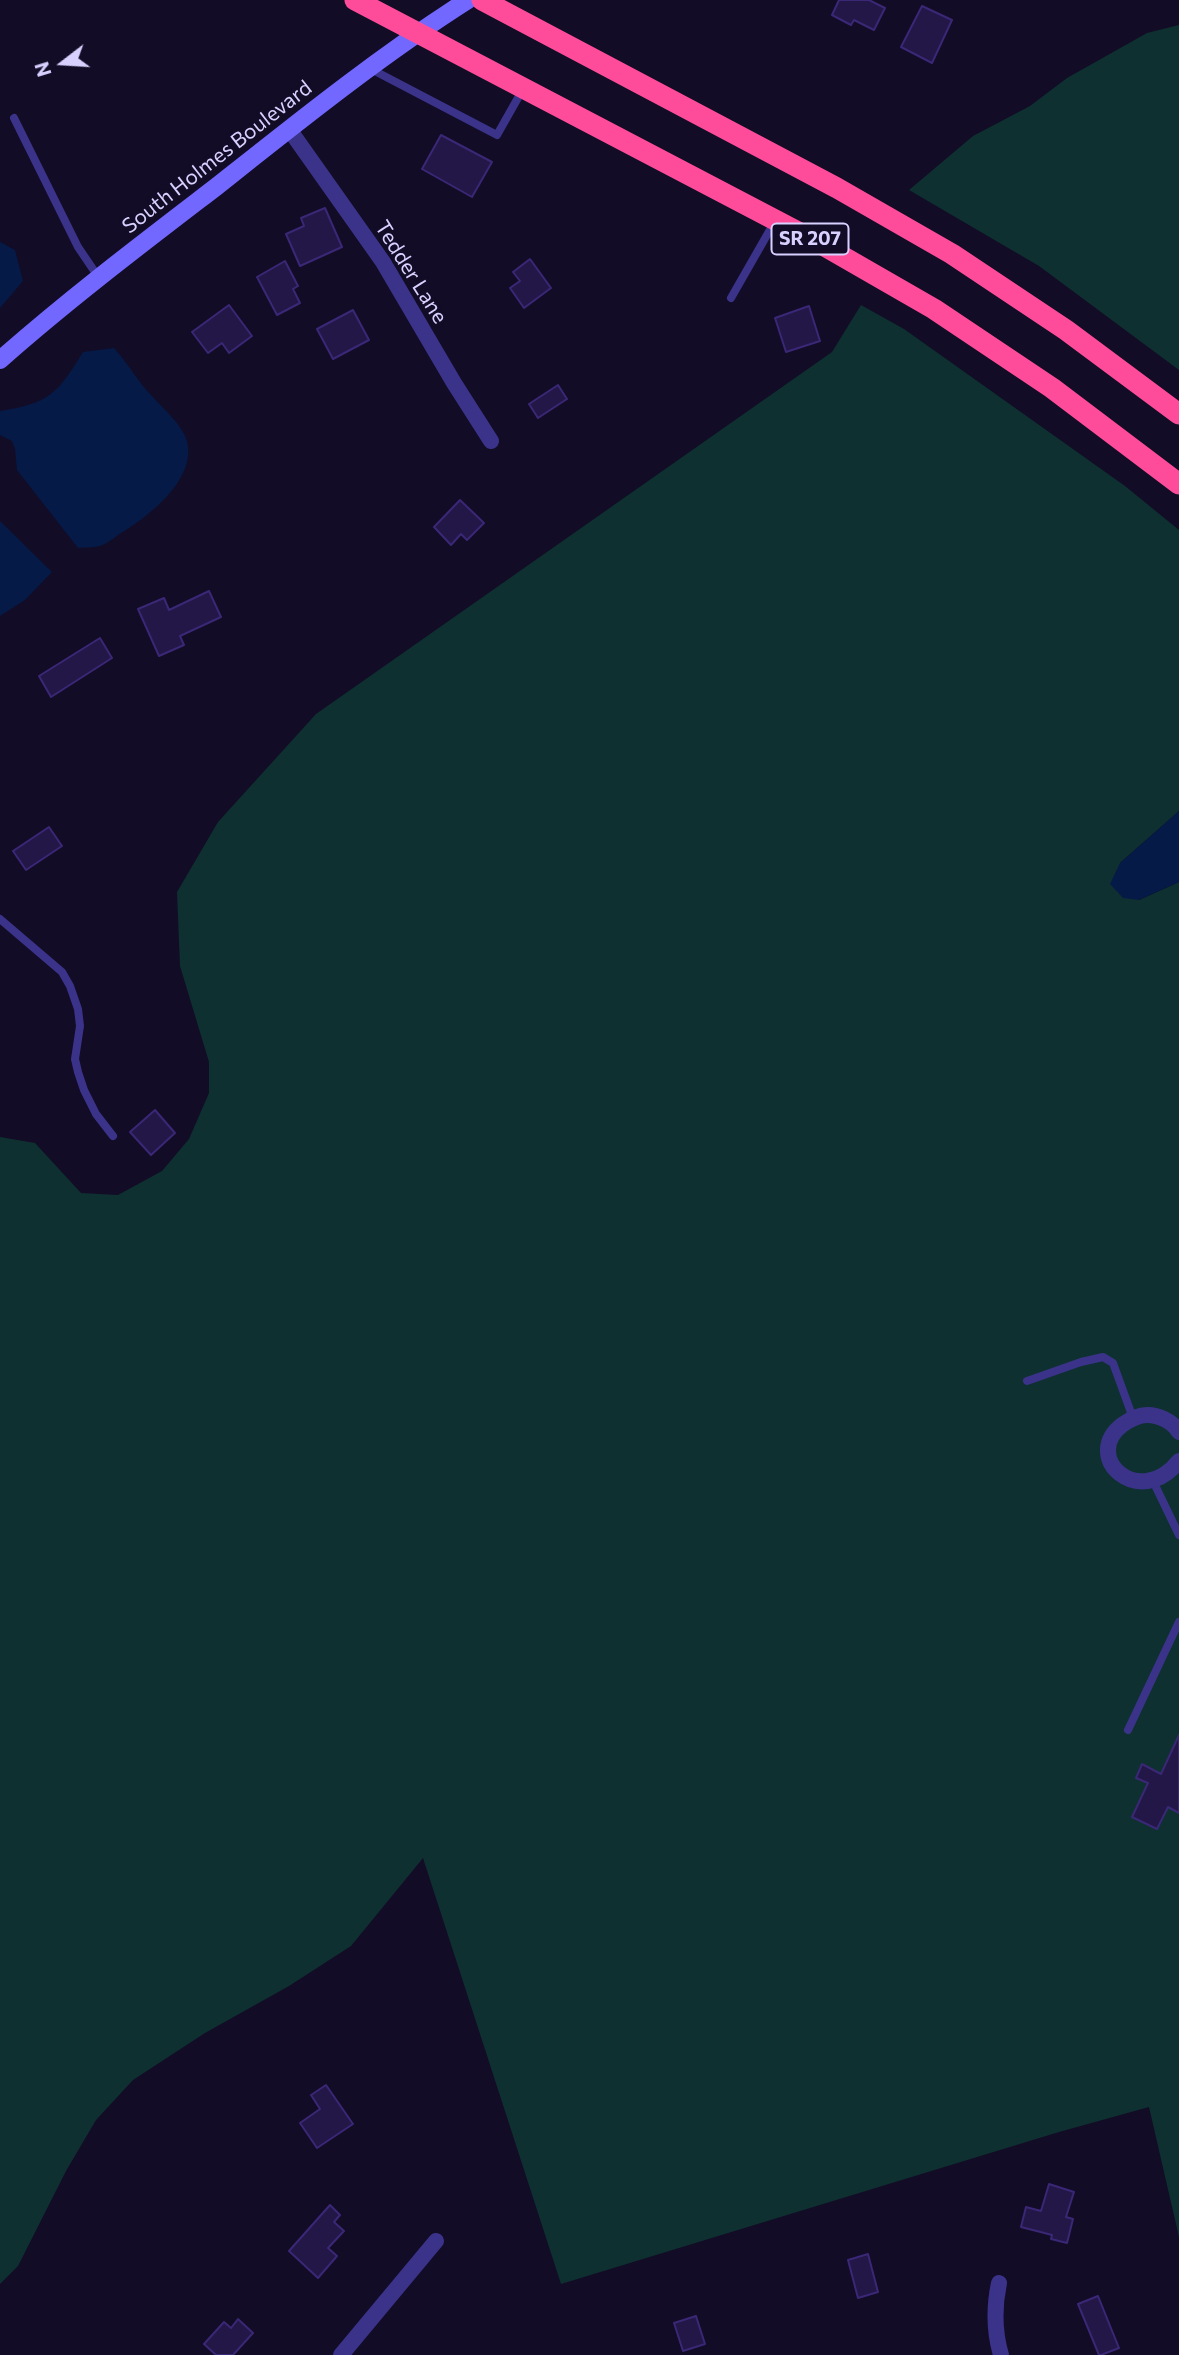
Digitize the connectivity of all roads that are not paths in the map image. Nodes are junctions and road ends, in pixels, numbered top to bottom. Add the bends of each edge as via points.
1 (355, 0) edge
2 (468, 0) edge
3 (482, 0) edge
4 (418, 32) junction
5 (369, 68) junction
6 (523, 88) junction
7 (15, 118) dead end
8 (289, 129) junction
9 (775, 220) junction
10 (99, 278) junction
11 (731, 298) dead end
12 (0, 360) edge
13 (1179, 414) edge
14 (491, 441) dead end
15 (1179, 484) edge
16 (0, 919) edge
17 (113, 1136) dead end
18 (1027, 1381) dead end
19 (1133, 1418) junction
20 (1179, 1433) edge
21 (1179, 1461) edge
22 (1153, 1481) junction
23 (1179, 1535) edge
24 (1179, 1622) edge
25 (1128, 1730) dead end
26 (436, 2241) dead end
27 (999, 2283) dead end
28 (341, 2355) edge
29 (1001, 2355) edge

1 - 4 highway, SR 207
2 - 4 main road, South Holmes Boulevard
3 - 13 highway, SR 207 via 952,254 1066,330
4 - 5 main road, South Holmes Boulevard
4 - 6 highway, SR 207
5 - 6 lane via 497,135
5 - 8 main road, South Holmes Boulevard
6 - 9 highway, SR 207
7 - 10 lane via 78,247
8 - 10 main road, South Holmes Boulevard
8 - 14 street, Tedder Lane via 383,262
9 - 11 lane
9 - 15 highway, SR 207 via 934,309 1052,388
10 - 12 main road, South Holmes Boulevard
16 - 17 lane via 62,971 70,986 80,1026 75,1059 78,1072 96,1114
18 - 19 lane via 1103,1357 1113,1363
19 - 20 street via 1165,1418
19 - 22 street via 1115,1430 1108,1446 1110,1461 1119,1475 1135,1482
21 - 22 street
22 - 23 lane
24 - 25 lane
26 - 28 street
27 - 29 street via 995,2324

